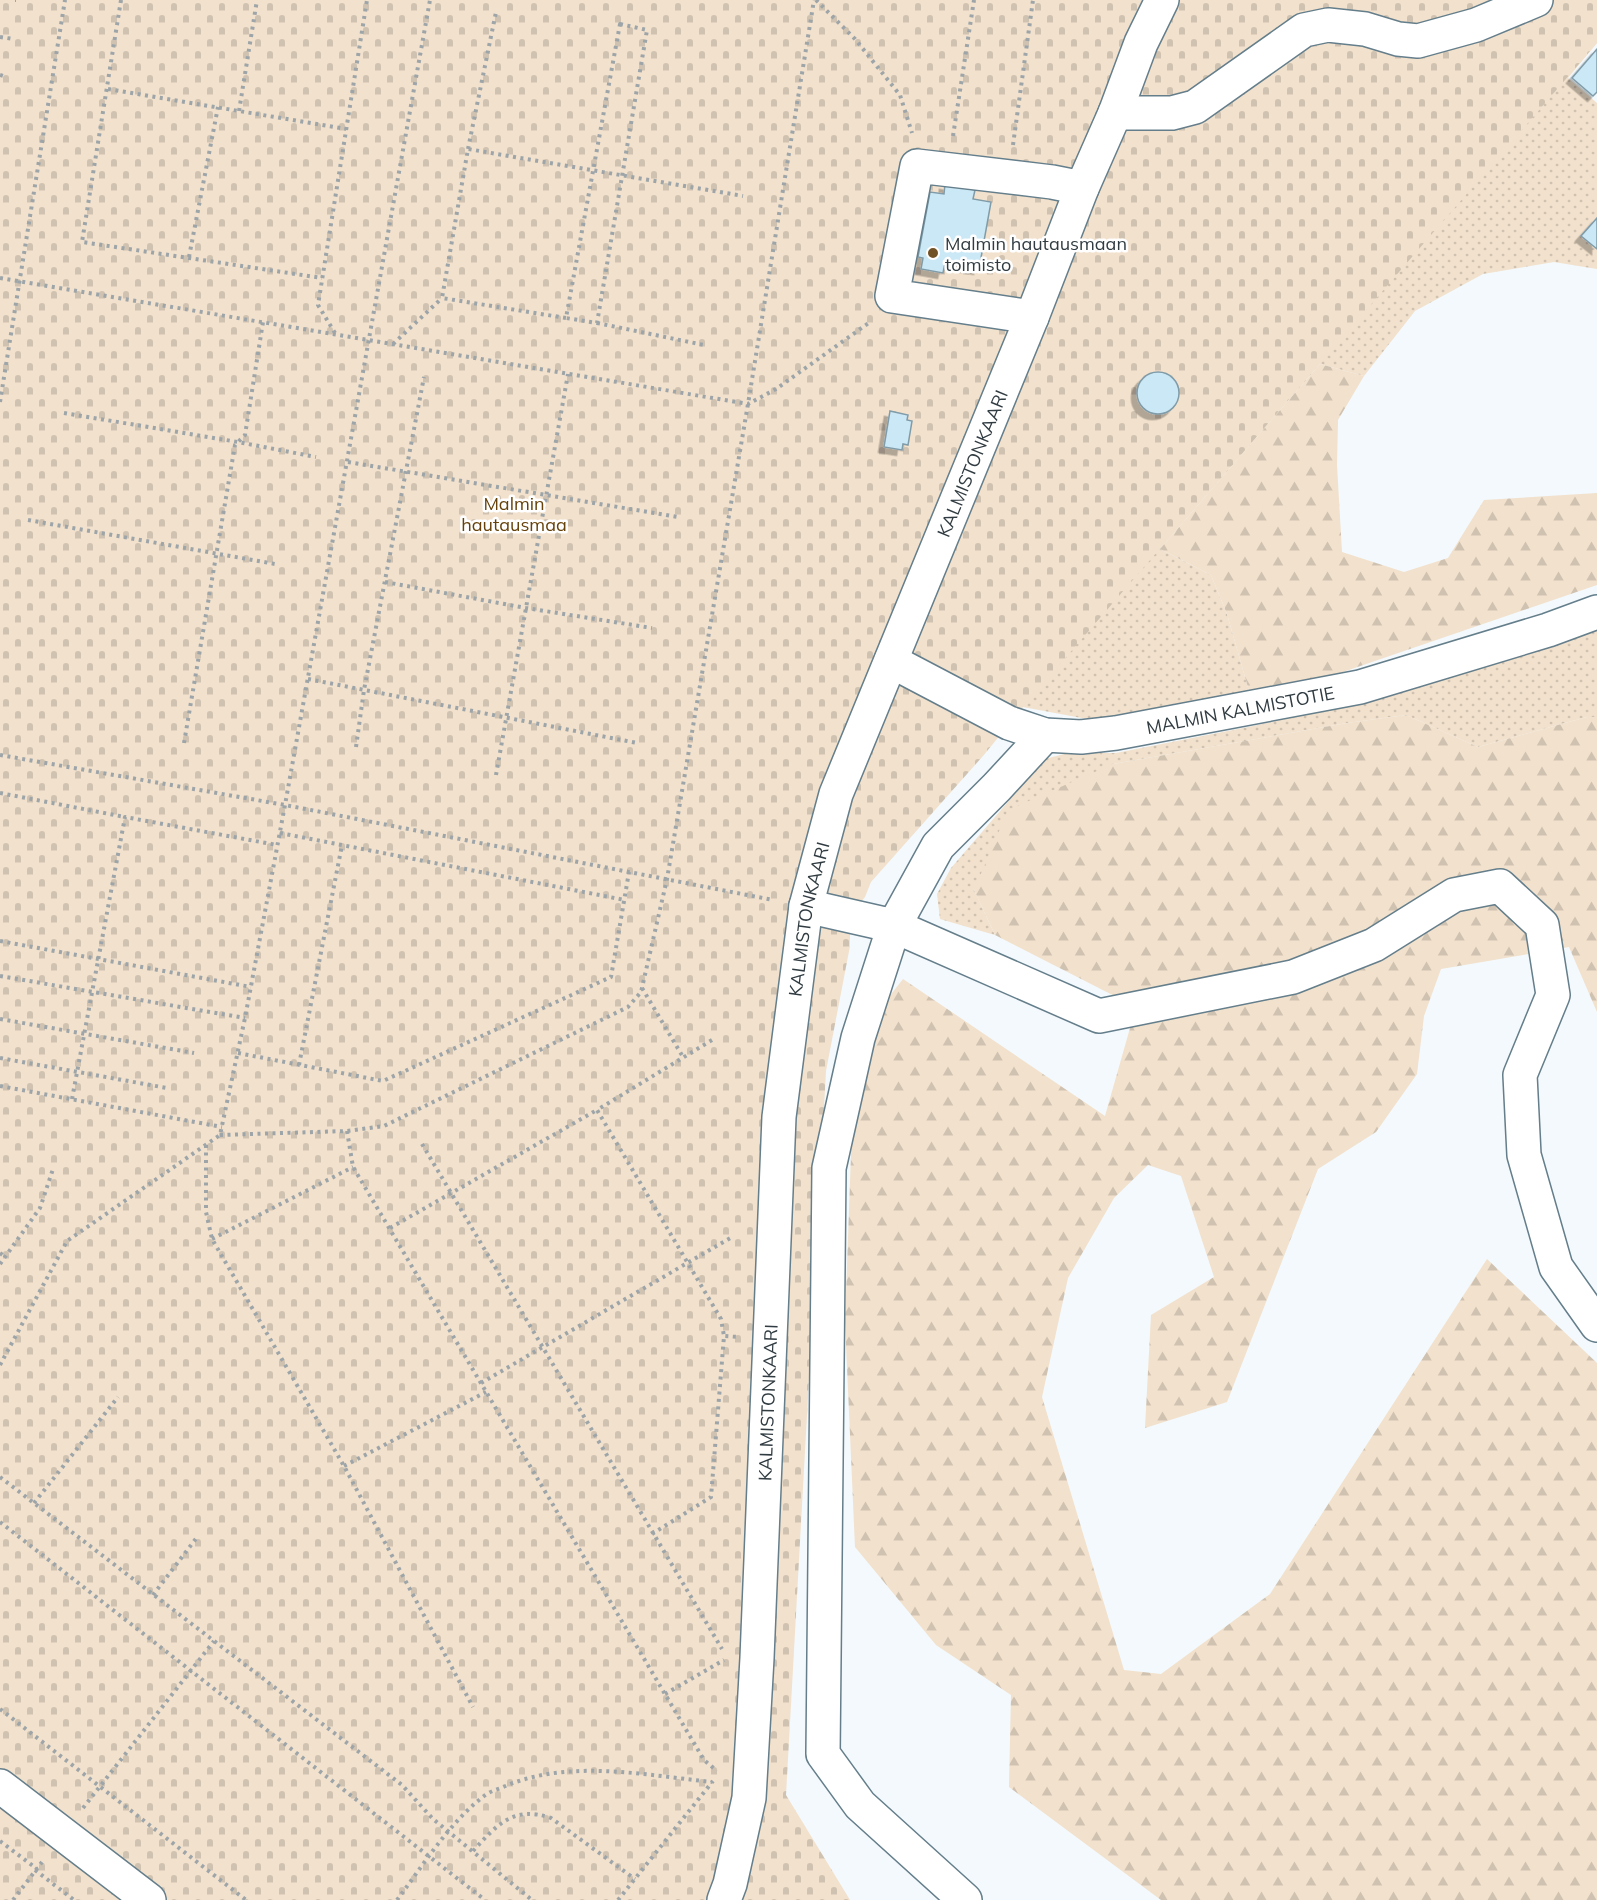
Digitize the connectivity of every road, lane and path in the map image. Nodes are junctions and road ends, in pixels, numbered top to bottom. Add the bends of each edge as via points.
1 (65, 0) edge
2 (121, 0) edge
3 (257, 0) edge
4 (367, 0) edge
5 (430, 0) edge
6 (815, 0) edge
7 (974, 0) edge
8 (1033, 0) edge
9 (1162, 0) edge
10 (1536, 0) edge
11 (496, 12) dead end
12 (0, 37) edge
13 (13, 39) dead end
14 (108, 89) junction
15 (218, 107) junction
16 (239, 111) junction
17 (1115, 113) junction
18 (346, 129) junction
19 (468, 149) junction
20 (933, 168) junction
21 (593, 172) junction
22 (622, 176) junction
23 (1008, 177) junction
24 (1082, 188) junction
25 (743, 196) dead end
26 (189, 257) junction
27 (0, 278) edge
28 (322, 278) junction
29 (20, 281) junction
30 (892, 296) junction
31 (442, 298) junction
32 (1032, 317) junction
33 (566, 318) junction
34 (263, 322) junction
35 (597, 323) junction
36 (335, 334) junction
37 (370, 340) junction
38 (393, 344) junction
39 (704, 345) dead end
40 (568, 374) junction
41 (424, 377) dead end
42 (0, 402) edge
43 (748, 404) junction
44 (64, 413) dead end
45 (238, 442) junction
46 (316, 457) dead end
47 (348, 462) junction
48 (405, 471) junction
49 (546, 495) junction
50 (678, 517) dead end
51 (28, 520) dead end
52 (215, 554) junction
53 (275, 564) dead end
54 (384, 582) junction
55 (526, 608) junction
56 (1597, 612) edge
57 (652, 628) dead end
58 (891, 661) junction
59 (308, 679) junction
60 (364, 690) junction
61 (507, 718) junction
62 (1045, 735) junction
63 (184, 743) dead end
64 (637, 743) dead end
65 (356, 747) dead end
66 (0, 755) edge
67 (496, 776) dead end
68 (0, 794) edge
69 (285, 805) junction
70 (125, 817) junction
71 (280, 833) junction
72 (342, 845) junction
73 (277, 846) junction
74 (629, 872) junction
75 (667, 879) junction
76 (625, 900) junction
77 (806, 906) junction
78 (894, 926) junction
79 (0, 941) edge
80 (100, 959) junction
81 (0, 976) edge
82 (251, 987) junction
83 (641, 987) junction
84 (93, 992) junction
85 (245, 1018) junction
86 (0, 1019) edge
87 (85, 1034) junction
88 (712, 1040) dead end
89 (194, 1053) dead end
90 (238, 1053) junction
91 (683, 1057) junction
92 (0, 1058) edge
93 (299, 1065) junction
94 (77, 1071) junction
95 (0, 1086) edge
96 (167, 1088) dead end
97 (72, 1099) junction
98 (597, 1110) junction
99 (222, 1126) junction
100 (347, 1131) junction
101 (220, 1135) junction
102 (206, 1144) junction
103 (422, 1144) dead end
104 (353, 1167) junction
105 (52, 1169) dead end
106 (451, 1195) junction
107 (390, 1228) junction
108 (732, 1237) dead end
109 (212, 1239) junction
110 (0, 1253) edge
111 (5, 1257) junction
112 (688, 1263) junction
113 (0, 1264) edge
114 (1597, 1325) edge
115 (724, 1336) junction
116 (770, 1339) junction
117 (543, 1349) junction
118 (0, 1365) edge
119 (481, 1383) junction
120 (486, 1392) junction
121 (118, 1396) dead end
122 (344, 1466) junction
123 (0, 1477) edge
124 (34, 1503) junction
125 (0, 1522) edge
126 (652, 1534) junction
127 (198, 1536) dead end
128 (153, 1595) junction
129 (214, 1641) junction
130 (189, 1671) junction
131 (664, 1694) junction
132 (473, 1707) dead end
133 (0, 1710) edge
134 (712, 1782) junction
135 (0, 1786) edge
136 (99, 1787) junction
137 (448, 1831) junction
138 (63, 1834) junction
139 (0, 1841) edge
140 (473, 1851) junction
141 (430, 1856) junction
142 (36, 1870) junction
143 (635, 1879) junction
144 (13, 1900) edge
145 (74, 1900) edge
146 (149, 1900) edge
147 (246, 1900) edge
148 (397, 1900) edge
149 (485, 1900) edge
150 (532, 1900) edge
151 (618, 1900) edge
152 (724, 1900) edge
153 (965, 1900) edge

1 - 29 path
2 - 14 path
3 - 16 path
4 - 18 path
5 - 37 path
6 - 20 path via 855,39 900,95 913,136
6 - 43 path
7 - 20 path
8 - 23 path
9 - 17 street, KALMISTONKAARI
10 - 17 street via 1476,25 1418,41 1328,25 1305,30 1195,108 1172,113
11 - 19 path
12 - 13 path
14 - 15 path
14 - 26 path via 82,242
15 - 16 path
15 - 26 path
16 - 18 path
17 - 24 street, KALMISTONKAARI
18 - 28 path
19 - 21 path
19 - 31 path
20 - 23 street
20 - 30 street
21 - 22 path
21 - 22 path via 620,24 647,30
21 - 33 path
22 - 25 path
22 - 35 path
23 - 24 street
24 - 32 street, KALMISTONKAARI
26 - 28 path
27 - 29 path
28 - 36 path via 318,305
29 - 34 path
29 - 42 path
30 - 32 street
30 - 43 path via 878,316 776,389
31 - 33 path
31 - 38 path
32 - 58 street, KALMISTONKAARI
33 - 35 path
34 - 36 path
34 - 45 path via 245,435
35 - 39 path
36 - 37 path
37 - 38 path
37 - 47 path
38 - 40 path
40 - 43 path
40 - 49 path
41 - 48 path
43 - 75 path
44 - 45 path
45 - 46 path
45 - 52 path
47 - 48 path
47 - 59 path
48 - 49 path
48 - 54 path
49 - 50 path
49 - 55 path
51 - 52 path
52 - 53 path
52 - 63 path
54 - 55 path
54 - 60 path
55 - 57 path
55 - 61 path
56 - 62 street, MALMIN KALMISTOTIE via 1360,687 1116,734
58 - 62 street, MALMIN KALMISTOTIE via 1009,723
58 - 77 street, KALMISTONKAARI via 836,794
59 - 60 path
59 - 69 path
60 - 61 path
60 - 65 path
61 - 64 path
61 - 67 path
62 - 78 street via 939,846
66 - 69 path
68 - 70 path
69 - 71 path
69 - 74 path
70 - 73 path
70 - 80 path
71 - 72 path
71 - 73 path
72 - 76 path
72 - 93 path
73 - 82 path
74 - 75 path
74 - 76 path
75 - 77 path
75 - 83 path
76 - 93 path via 611,977 383,1081
77 - 78 street
77 - 116 street, KALMISTONKAARI via 779,1117
78 - 114 street via 1099,1016 1293,977 1374,945 1454,896 1500,886 1542,925 1553,995 1520,1075 1524,1155 1556,1268
78 - 153 street via 858,1038 829,1168 823,1754 860,1805
79 - 80 path
80 - 82 path
80 - 84 path
81 - 84 path
82 - 85 path
83 - 91 path
83 - 100 path via 628,1007 384,1126
84 - 85 path
84 - 87 path
85 - 90 path
86 - 87 path
87 - 89 path
87 - 94 path
88 - 91 path
90 - 93 path
90 - 99 path
91 - 98 path
92 - 94 path
94 - 96 path
94 - 97 path
95 - 97 path
97 - 99 path
98 - 106 path
98 - 112 path
99 - 101 path
100 - 101 path
100 - 104 path
101 - 102 path
102 - 109 path via 206,1212
102 - 118 path via 67,1241
103 - 106 path
104 - 107 path
104 - 109 path
105 - 111 path via 40,1208
106 - 107 path
106 - 117 path
107 - 119 path
108 - 112 path
109 - 122 path
110 - 111 path
111 - 113 path
112 - 115 path via 721,1319
112 - 117 path
115 - 116 path
115 - 126 path via 711,1497
116 - 152 street, KALMISTONKAARI via 749,1798
117 - 119 path
117 - 126 path
119 - 120 path
120 - 122 path
120 - 131 path
121 - 124 path
122 - 132 path
123 - 124 path
124 - 128 path
125 - 130 path
126 - 131 path via 728,1658
127 - 128 path
128 - 129 path
129 - 130 path
129 - 137 path via 402,1785
130 - 136 path
130 - 141 path
131 - 134 path via 704,1760 719,1773
133 - 136 path
134 - 137 path via 611,1772 556,1772 515,1781 485,1794
134 - 143 path
135 - 138 street
136 - 138 path
136 - 147 path
137 - 140 path
137 - 141 path
138 - 142 path
138 - 146 street
139 - 142 path
140 - 143 path via 494,1828 510,1818 536,1812 551,1818
140 - 150 path
141 - 148 path
141 - 149 path
142 - 144 path
142 - 145 path
143 - 151 path

